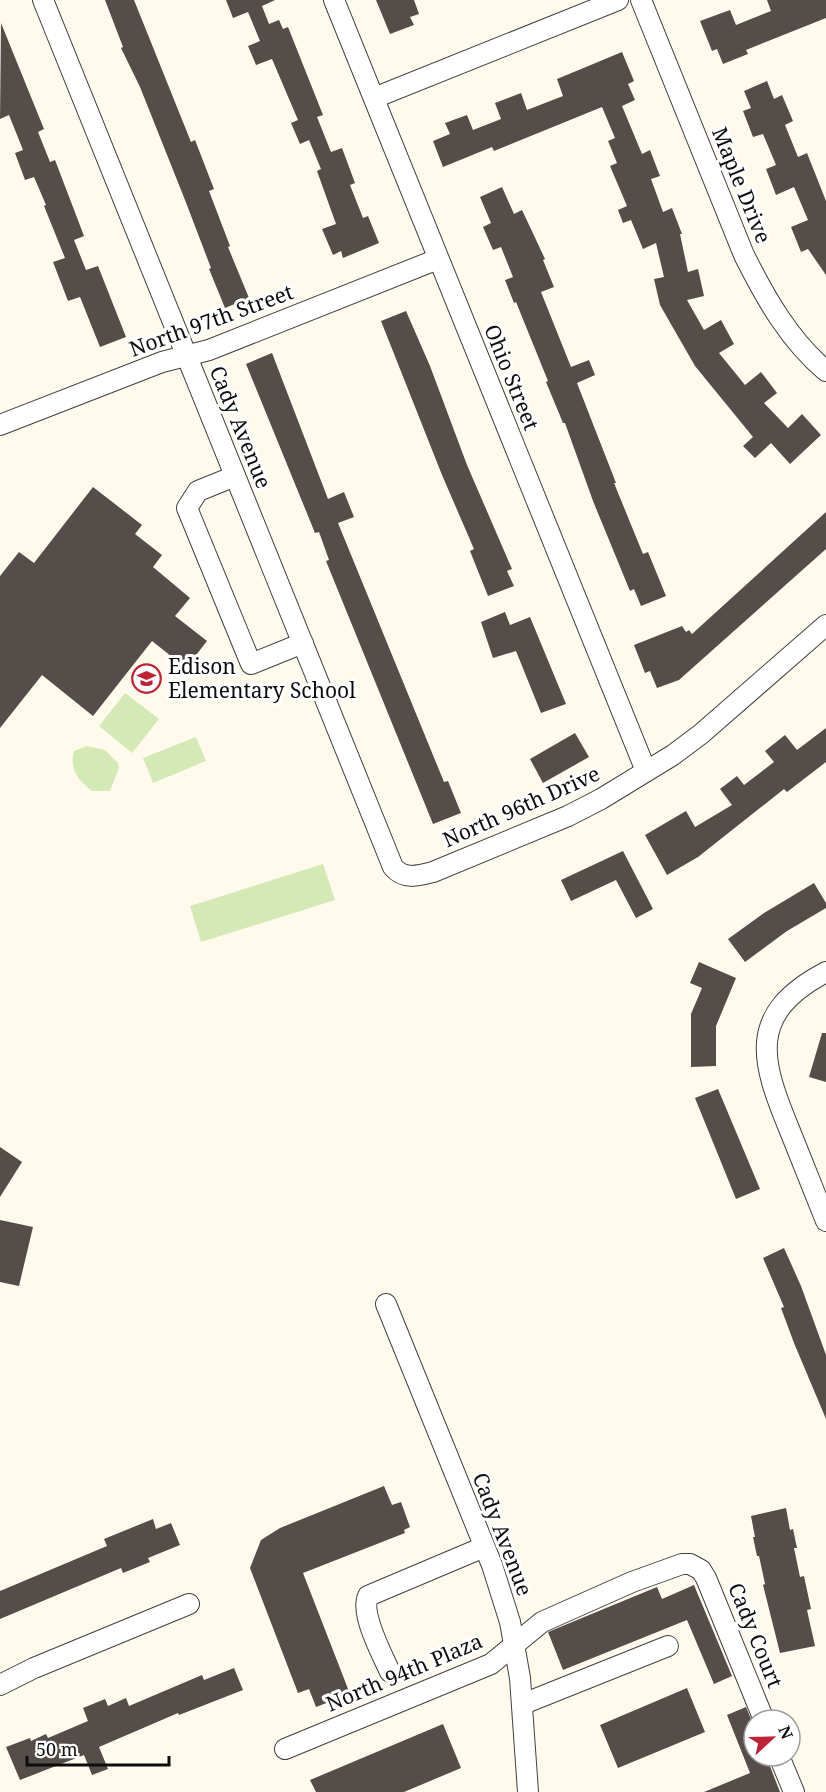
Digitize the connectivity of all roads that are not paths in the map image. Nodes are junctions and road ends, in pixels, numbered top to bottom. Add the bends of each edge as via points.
1 (43, 0) edge
2 (334, 0) edge
3 (618, 0) edge
4 (641, 0) edge
5 (374, 98) junction
6 (438, 260) junction
7 (186, 356) junction
8 (826, 371) edge
9 (0, 425) edge
10 (235, 476) junction
11 (826, 625) edge
12 (303, 643) junction
13 (646, 771) junction
14 (397, 871) joint
15 (826, 972) edge
16 (826, 1221) edge
17 (386, 1304) dead end
18 (484, 1547) junction
19 (701, 1570) joint
20 (189, 1604) dead end
21 (514, 1644) junction
22 (668, 1646) dead end
23 (390, 1672) dead end
24 (0, 1684) edge
25 (523, 1704) junction
26 (759, 1708) edge
27 (285, 1749) dead end
28 (784, 1768) edge
29 (528, 1792) edge
30 (794, 1792) edge

1 - 7 street, Cady Avenue
2 - 5 street, Ohio Street
3 - 5 street
4 - 8 street, Maple Drive via 744,255 776,313
5 - 6 street, Ohio Street
6 - 7 street, North 97th Street
6 - 13 street, Ohio Street
7 - 9 street, North 97th Street
7 - 10 street, Cady Avenue
10 - 12 street, Cady Avenue
10 - 12 street via 198,490 187,508 251,664
11 - 13 street, North 96th Drive via 701,734
12 - 14 street, Cady Avenue
13 - 14 street, North 96th Drive via 568,816 433,872 416,876
15 - 16 street via 790,995 767,1039 769,1078
17 - 18 street, Cady Avenue
18 - 21 street, Cady Avenue
18 - 23 street via 368,1596 368,1618
19 - 21 street, North 94th Plaza via 682,1564 632,1582 542,1622
19 - 26 street, Cady Court
20 - 24 street
21 - 25 street, Cady Avenue
21 - 27 street, North 94th Plaza via 491,1664
22 - 25 street
25 - 29 street, Cady Avenue
28 - 30 street

